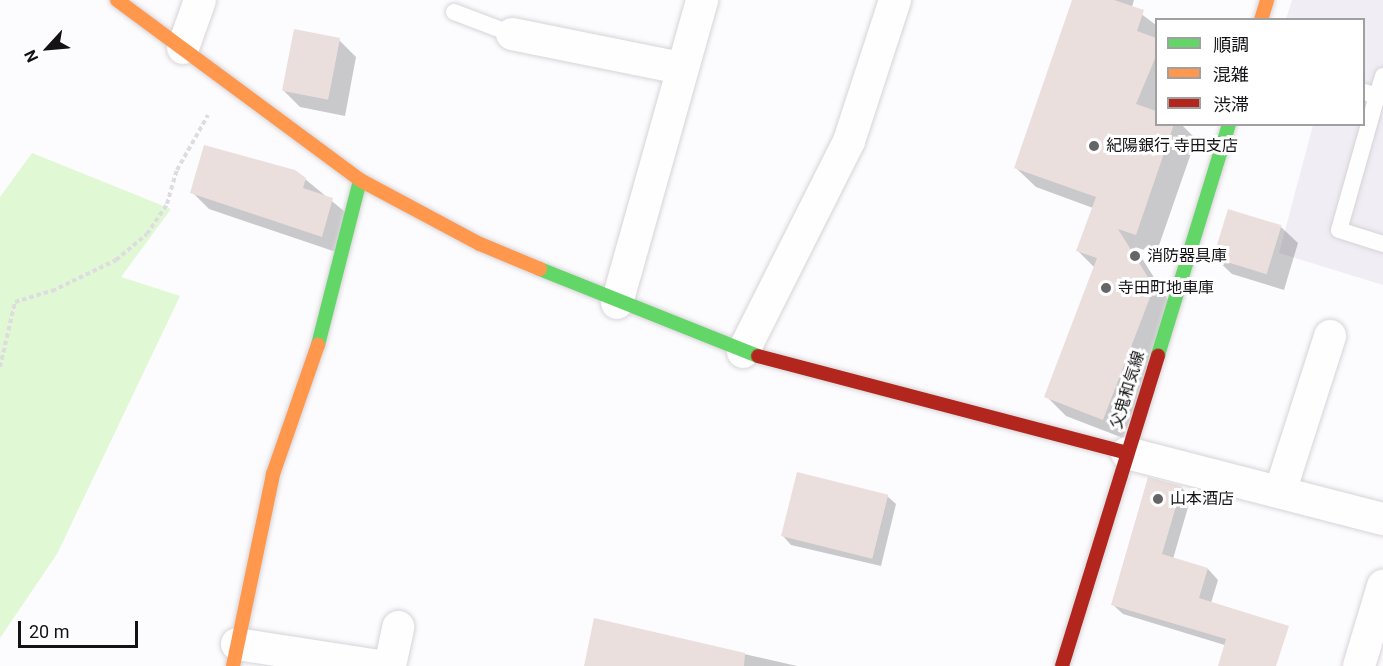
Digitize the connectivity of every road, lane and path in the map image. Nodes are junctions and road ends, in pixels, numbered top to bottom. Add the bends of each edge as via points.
1 (117, 0) edge
2 (200, 0) edge
3 (702, 0) edge
4 (895, 0) edge
5 (1267, 0) edge
6 (454, 12) dead end
7 (1262, 18) edge
8 (512, 34) joint
9 (183, 48) junction
10 (681, 68) junction
11 (1383, 76) edge
12 (226, 83) junction
13 (1370, 94) edge
14 (1365, 116) edge
15 (1227, 126) edge
16 (1363, 126) edge
17 (360, 180) junction
18 (1383, 244) edge
19 (617, 303) junction
20 (1330, 336) dead end
21 (743, 352) junction
22 (0, 367) edge
23 (1126, 453) junction
24 (1280, 492) junction
25 (1383, 519) edge
26 (1383, 586) edge
27 (398, 627) dead end
28 (235, 655) edge
29 (379, 666) edge
30 (390, 666) edge
31 (1062, 666) edge
32 (1359, 666) edge

1 - 9 street
2 - 9 street
3 - 10 street
4 - 21 street via 849,141
5 - 7 street
6 - 8 lane
8 - 10 street
9 - 12 street
10 - 19 street
11 - 13 lane
12 - 17 street
12 - 22 path via 147,234 116,260 52,291 15,302
13 - 14 lane
15 - 23 street, 父鬼和気線
16 - 18 lane via 1339,230
17 - 19 street via 480,244
17 - 28 street via 319,341 273,474
19 - 21 street
20 - 24 street
21 - 23 street
23 - 24 street
23 - 31 street, 父鬼和気線
24 - 25 street
26 - 32 street
27 - 30 street
28 - 29 street

